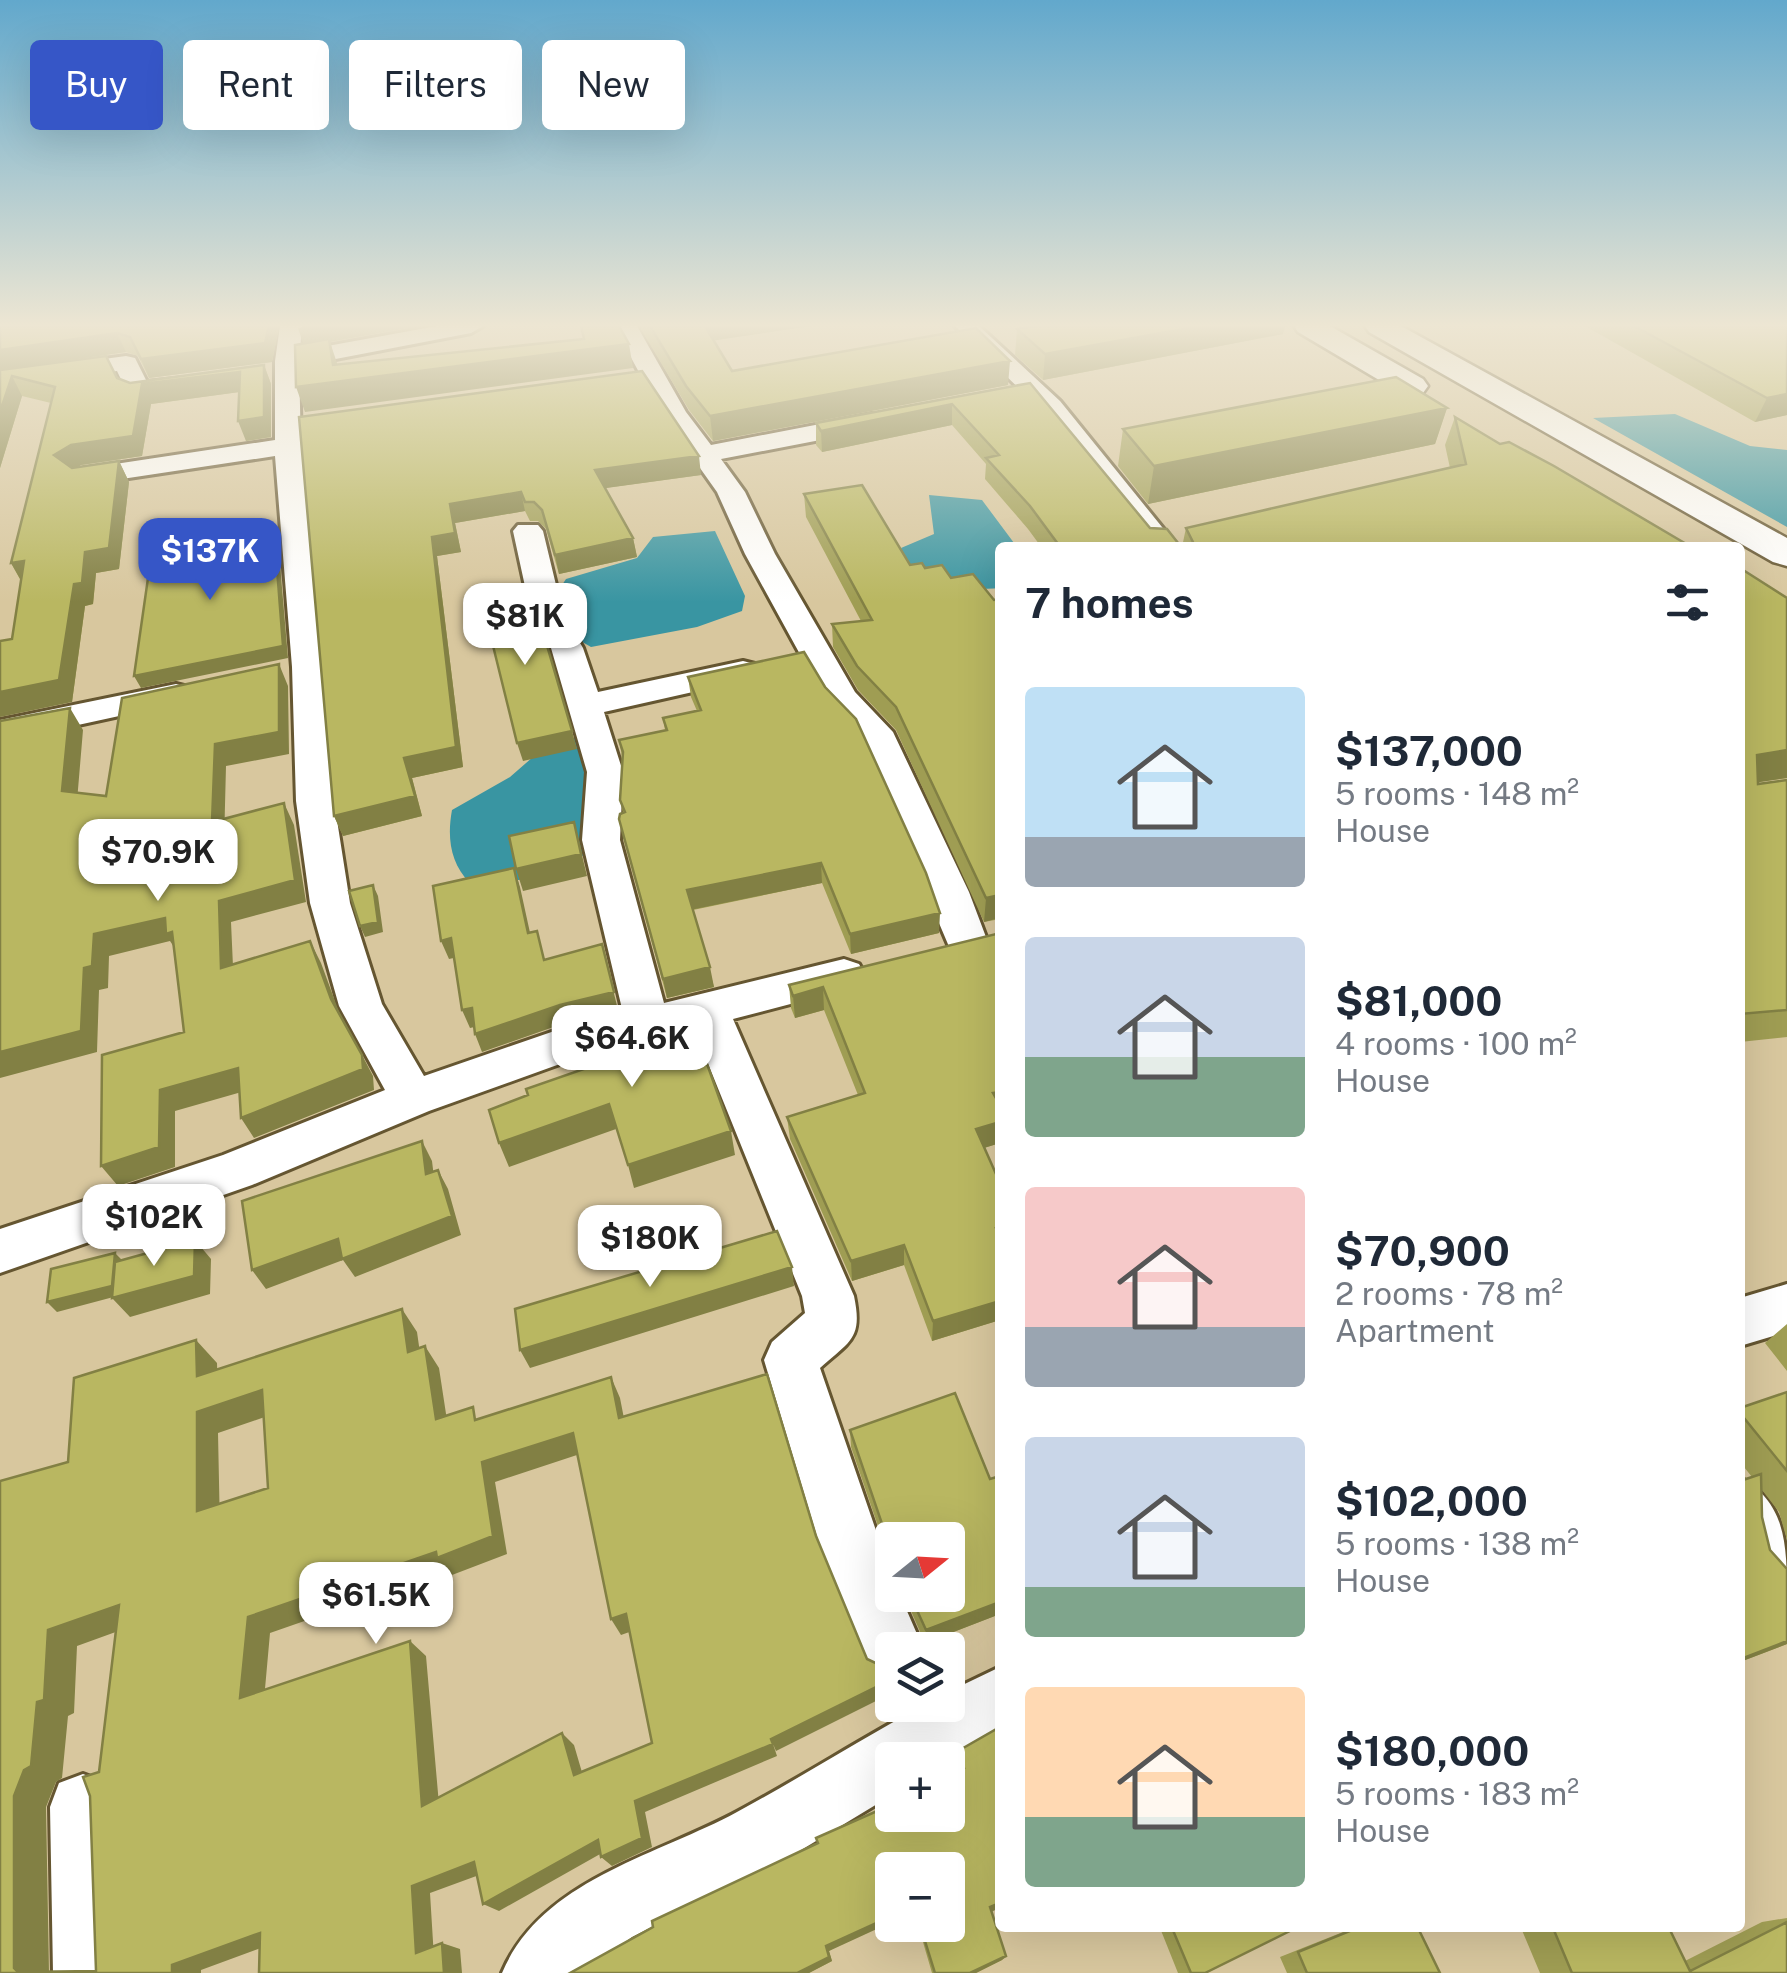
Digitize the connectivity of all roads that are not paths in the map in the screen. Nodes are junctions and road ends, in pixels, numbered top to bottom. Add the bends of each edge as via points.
1 (292, 418) edge
2 (678, 418) edge
3 (893, 418) edge
4 (1057, 418) edge
5 (1514, 418) edge
6 (1522, 418) edge
7 (1530, 418) edge
8 (1503, 431) dead end
9 (295, 432) junction
10 (1551, 437) junction
11 (706, 454) junction
12 (82, 478) edge
13 (528, 531) dead end
14 (1160, 542) edge
15 (1703, 542) edge
16 (1787, 554) edge
17 (1745, 567) edge
18 (1787, 592) edge
19 (817, 656) junction
20 (309, 667) junction
21 (270, 675) edge
22 (212, 687) edge
23 (584, 706) junction
24 (0, 731) edge
25 (967, 946) edge
26 (885, 966) edge
27 (707, 1008) junction
28 (647, 1022) junction
29 (413, 1098) junction
30 (0, 1252) edge
31 (1787, 1308) edge
32 (1745, 1321) edge
33 (1745, 1514) edge
34 (1787, 1570) edge
35 (886, 1632) edge
36 (995, 1701) edge
37 (965, 1709) edge
38 (923, 1722) edge
39 (83, 1807) edge
40 (89, 1973) edge
41 (538, 1973) edge

1 - 9 street
2 - 11 street
3 - 11 street
4 - 14 street
5 - 10 highway
6 - 10 highway
7 - 10 highway
8 - 10 highway
9 - 12 street
9 - 20 street
10 - 15 highway
10 - 16 highway
11 - 19 street
13 - 23 street via 546,614 567,648
17 - 18 highway
19 - 23 street
19 - 25 street via 841,698 875,732
20 - 21 street
20 - 29 street via 315,800 330,904 360,1006
22 - 24 street
23 - 28 street via 605,772 600,840
26 - 27 street
27 - 28 street
27 - 35 street via 828,1296 833,1322 791,1360 846,1536
28 - 29 street
29 - 30 street via 235,1171
31 - 32 street
33 - 34 street
36 - 37 street
38 - 41 street via 755,1839 582,1929
39 - 40 street

